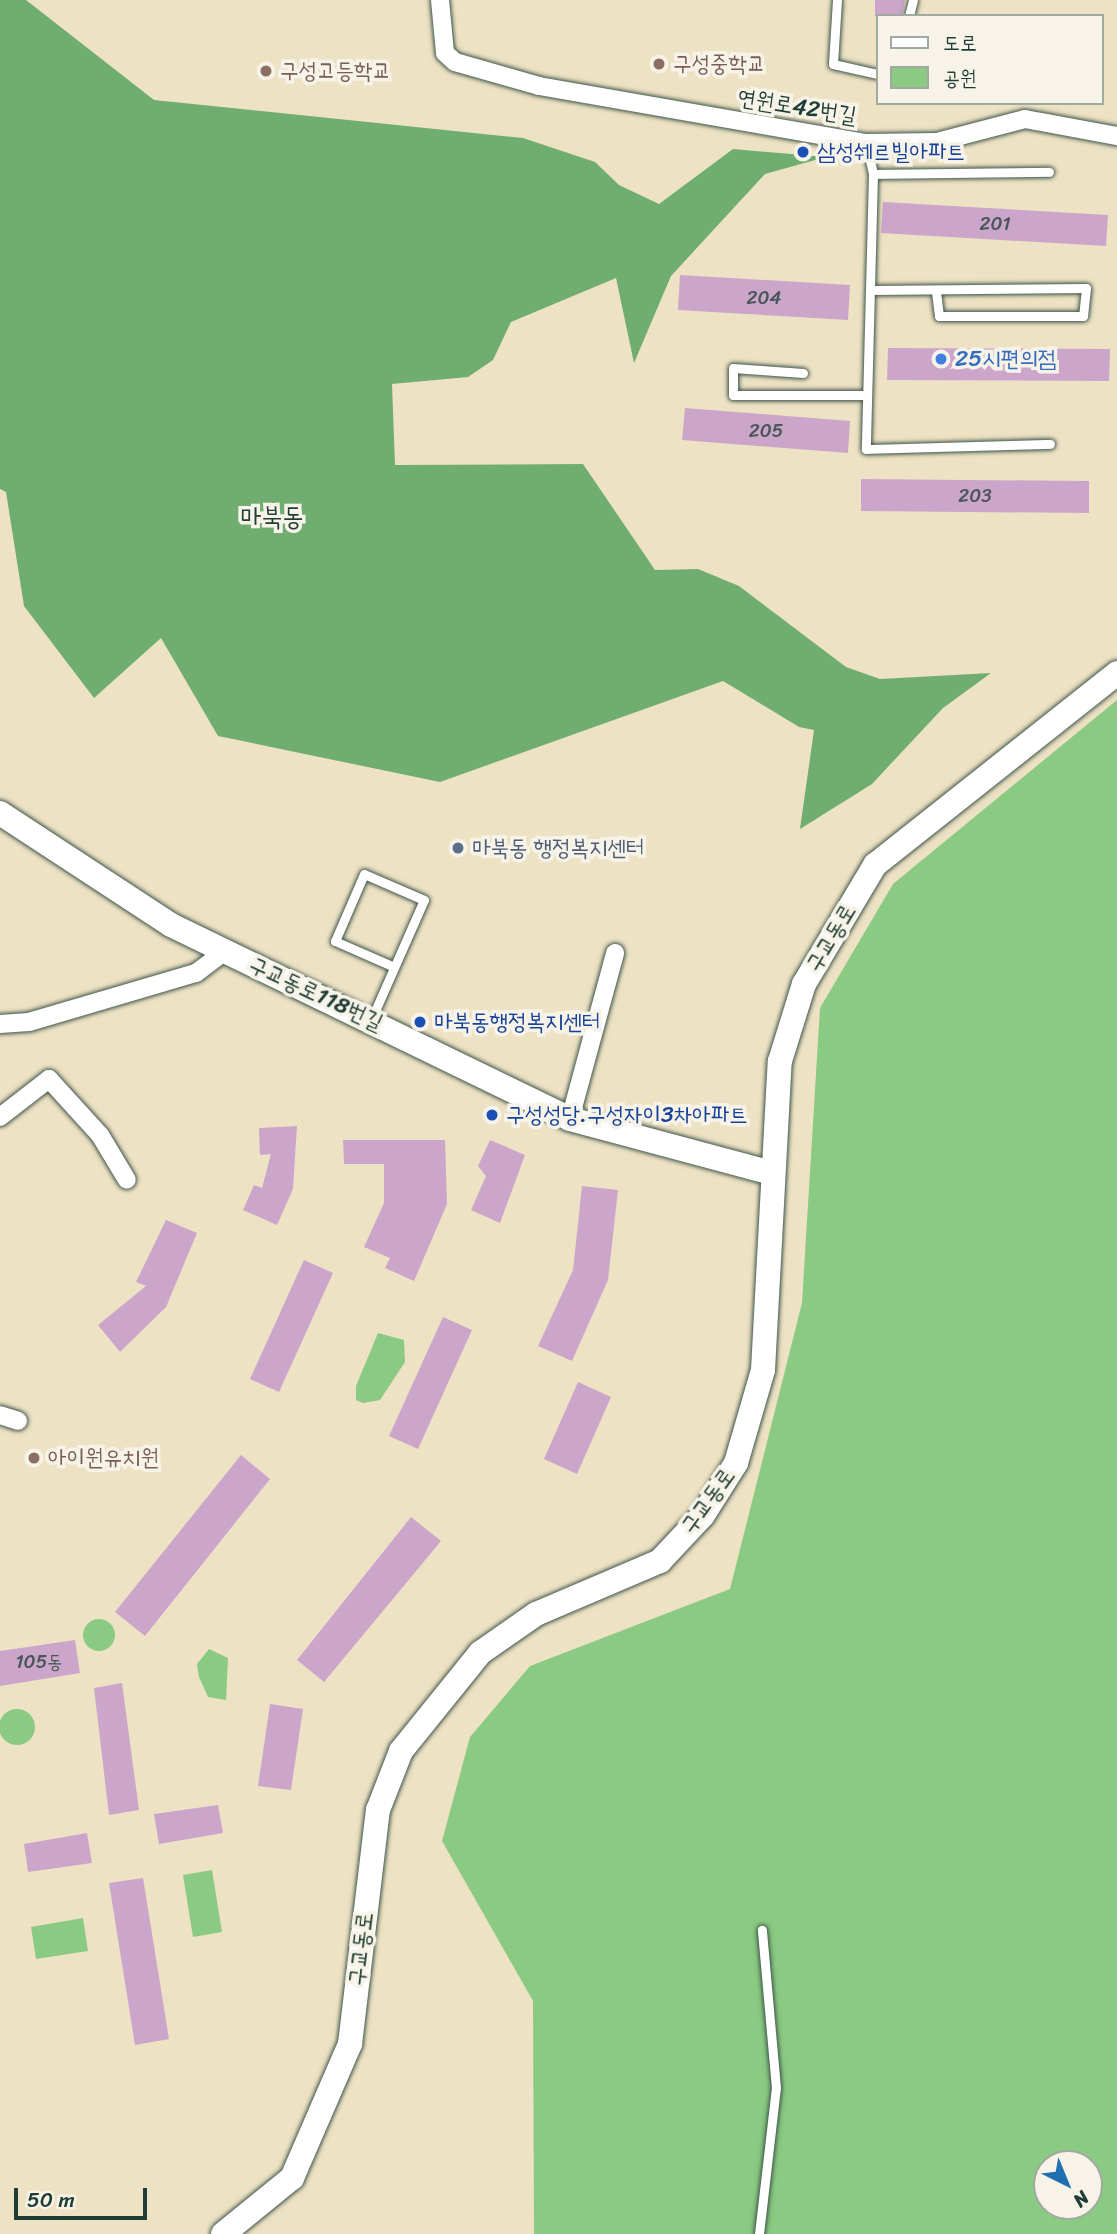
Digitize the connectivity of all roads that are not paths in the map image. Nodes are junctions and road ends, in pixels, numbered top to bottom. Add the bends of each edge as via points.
1 (440, 0) edge
2 (838, 0) edge
3 (876, 74) edge
4 (1117, 136) edge
5 (866, 143) junction
6 (1049, 172) dead end
7 (873, 174) junction
8 (870, 290) junction
9 (936, 290) junction
10 (803, 373) dead end
11 (867, 395) junction
12 (1050, 444) dead end
13 (1117, 673) edge
14 (0, 813) edge
15 (225, 951) junction
16 (615, 953) dead end
17 (392, 966) junction
18 (371, 1020) junction
19 (0, 1024) edge
20 (0, 1117) edge
21 (570, 1119) junction
22 (771, 1173) junction
23 (127, 1180) dead end
24 (0, 1415) edge
25 (19, 1421) dead end
26 (762, 1930) dead end
27 (223, 2234) edge
28 (759, 2234) edge

1 - 5 street, 연원로42번길 via 439,33 455,62 539,86
2 - 3 lane via 833,64
4 - 5 street, 연원로42번길 via 1026,119 937,142
5 - 7 lane
6 - 7 lane
7 - 8 lane
8 - 9 lane
8 - 11 lane
9 - 9 lane via 1045,288 1086,288 1083,316 939,316
10 - 11 lane via 733,368 733,395
11 - 12 lane via 866,449
13 - 22 street, 구교동로 via 875,865 804,984 780,1061
14 - 15 street, 구교동로118번길 via 171,925
15 - 18 street, 구교동로118번길
15 - 19 street via 196,973 29,1022
16 - 21 street
17 - 17 lane via 424,900 364,874 335,941
17 - 18 lane
18 - 21 street, 구교동로118번길
20 - 23 street via 49,1079 100,1135
21 - 22 street, 구교동로118번길
22 - 27 street, 구교동로 via 763,1370 736,1463 703,1516 660,1561 536,1614 480,1653 401,1751 378,1810 350,2044 292,2178
24 - 25 street
26 - 28 lane via 776,2088

